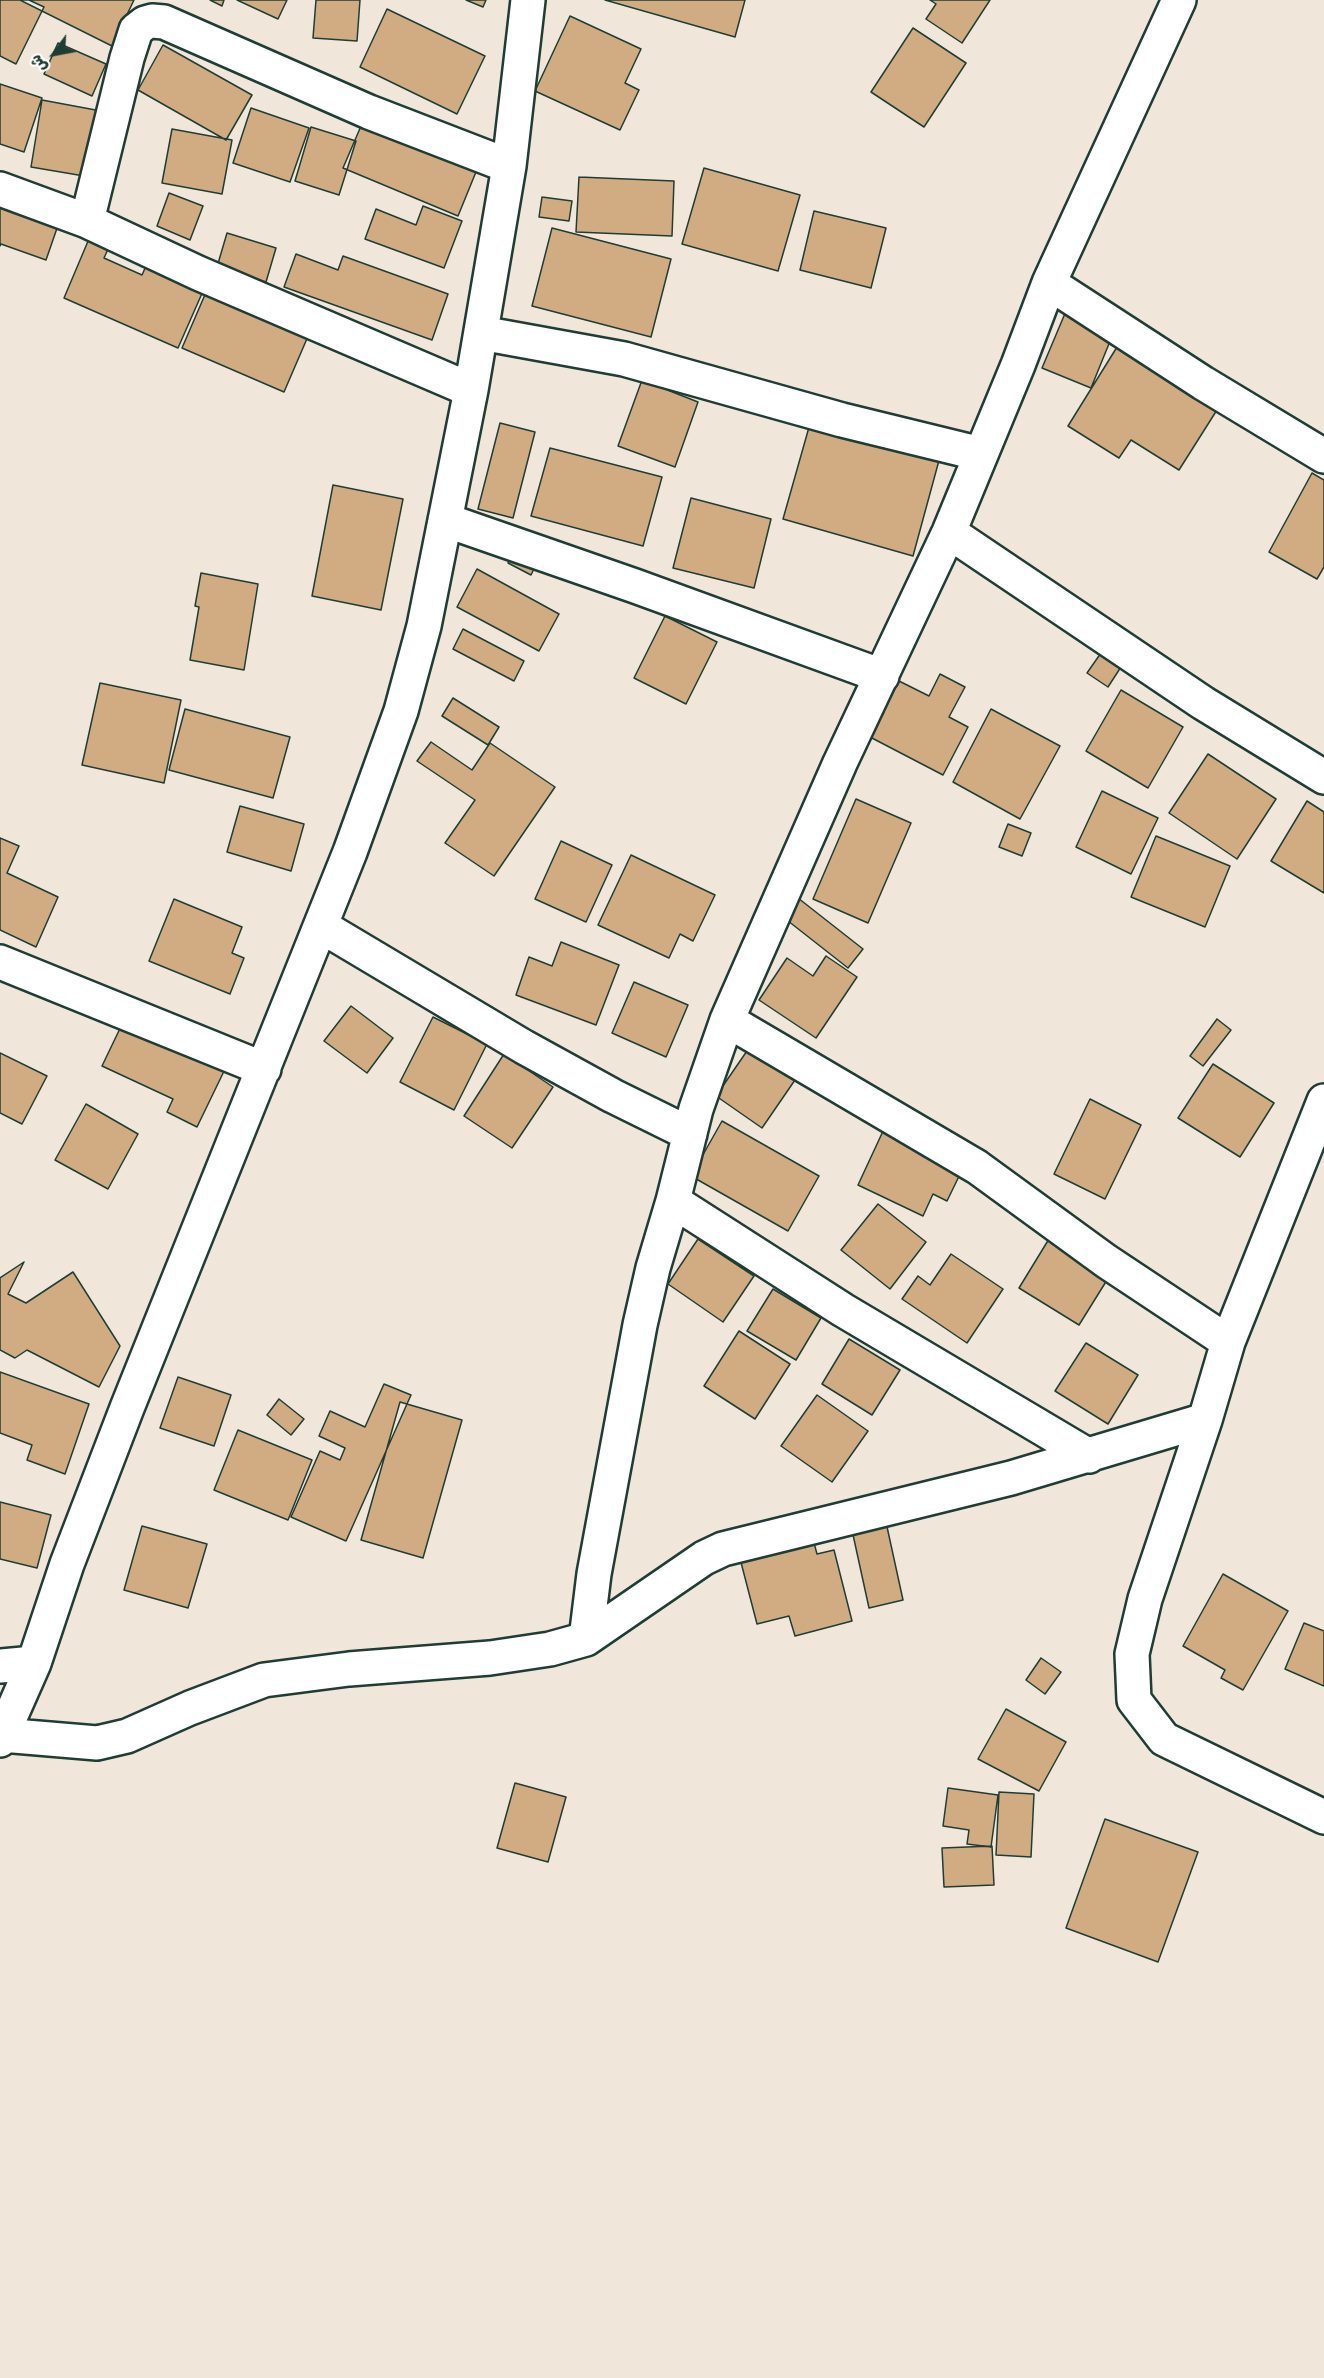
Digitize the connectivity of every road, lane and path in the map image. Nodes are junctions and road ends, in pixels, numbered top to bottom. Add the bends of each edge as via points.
1 (528, 0) edge
2 (1179, 0) edge
3 (509, 166) junction
4 (0, 189) edge
5 (87, 221) junction
6 (1049, 283) junction
7 (481, 333) junction
8 (471, 390) junction
9 (981, 454) junction
10 (1324, 456) edge
11 (445, 520) junction
12 (949, 532) junction
13 (882, 676) junction
14 (1324, 777) edge
15 (321, 926) junction
16 (0, 962) edge
17 (727, 1020) junction
18 (264, 1069) junction
19 (1324, 1101) edge
20 (690, 1134) junction
21 (673, 1201) junction
22 (1228, 1342) junction
23 (1205, 1420) junction
24 (1089, 1456) junction
25 (586, 1639) junction
26 (34, 1663) junction
27 (0, 1666) edge
28 (1, 1737) edge
29 (1324, 1817) edge

1 - 3 street
2 - 6 street
3 - 5 street via 369,112 164,22 152,21 136,30
3 - 7 street
4 - 5 street
5 - 8 street
6 - 9 street
6 - 10 street
7 - 8 street
7 - 9 street via 624,360
8 - 11 street
9 - 12 street
11 - 13 street
11 - 15 street via 424,626 401,711
12 - 13 street
12 - 14 street via 1203,703
13 - 17 street
15 - 18 street
15 - 20 street via 524,1047
16 - 18 street
17 - 20 street
17 - 22 street via 977,1167 1106,1261
18 - 26 street via 127,1408
19 - 22 street
20 - 21 street
21 - 24 street via 843,1310
21 - 25 street via 640,1325 594,1574
22 - 23 street
23 - 24 street
23 - 29 street via 1145,1599 1132,1654 1134,1700 1164,1739
24 - 25 street via 723,1549
25 - 28 street via 490,1658 264,1680 127,1736 97,1743
26 - 27 street
26 - 28 street

